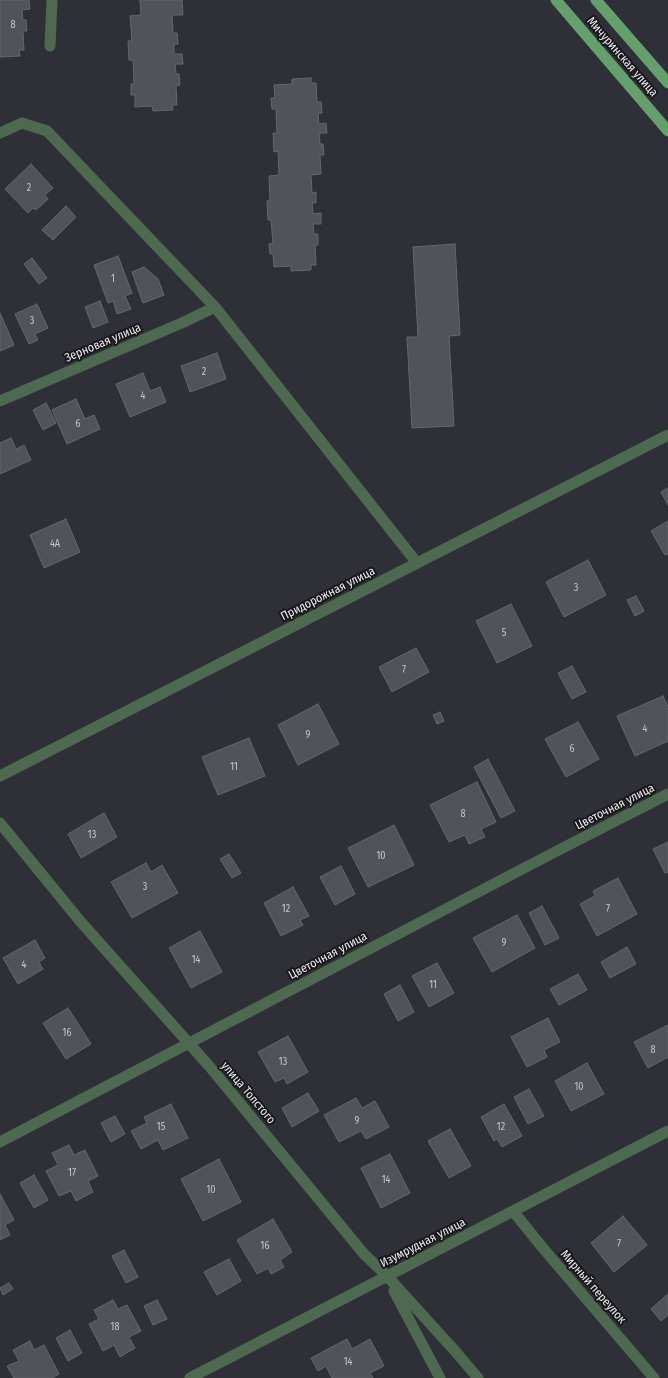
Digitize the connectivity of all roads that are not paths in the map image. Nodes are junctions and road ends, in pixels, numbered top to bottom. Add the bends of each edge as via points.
1 (52, 0) edge
2 (556, 0) edge
3 (596, 0) edge
4 (50, 46) dead end
5 (668, 83) edge
6 (668, 131) edge
7 (0, 133) edge
8 (215, 307) junction
9 (0, 401) edge
10 (668, 435) edge
11 (417, 563) junction
12 (0, 776) edge
13 (668, 794) edge
14 (0, 823) edge
15 (189, 1044) junction
16 (668, 1131) edge
17 (0, 1142) edge
18 (513, 1211) junction
19 (387, 1276) junction
20 (190, 1378) edge
21 (440, 1378) edge
22 (478, 1378) edge
23 (654, 1378) edge

1 - 4 street
2 - 6 main road, Мичуринская улица
3 - 5 main road, Мичуринская улица
7 - 8 street via 22,123 47,131
8 - 9 street, Зерновая улица
8 - 11 street
10 - 11 street, Придорожная улица
11 - 12 street, Придорожная улица
13 - 15 street, Цветочная улица
14 - 15 street, улица Толстого via 80,921
15 - 17 street, Цветочная улица
15 - 19 street, улица Толстого via 364,1254
16 - 18 street, Изумрудная улица
18 - 19 street, Изумрудная улица
18 - 23 street, Мирный переулок
19 - 20 street, Изумрудная улица
19 - 21 street
19 - 22 street, улица Толстого

